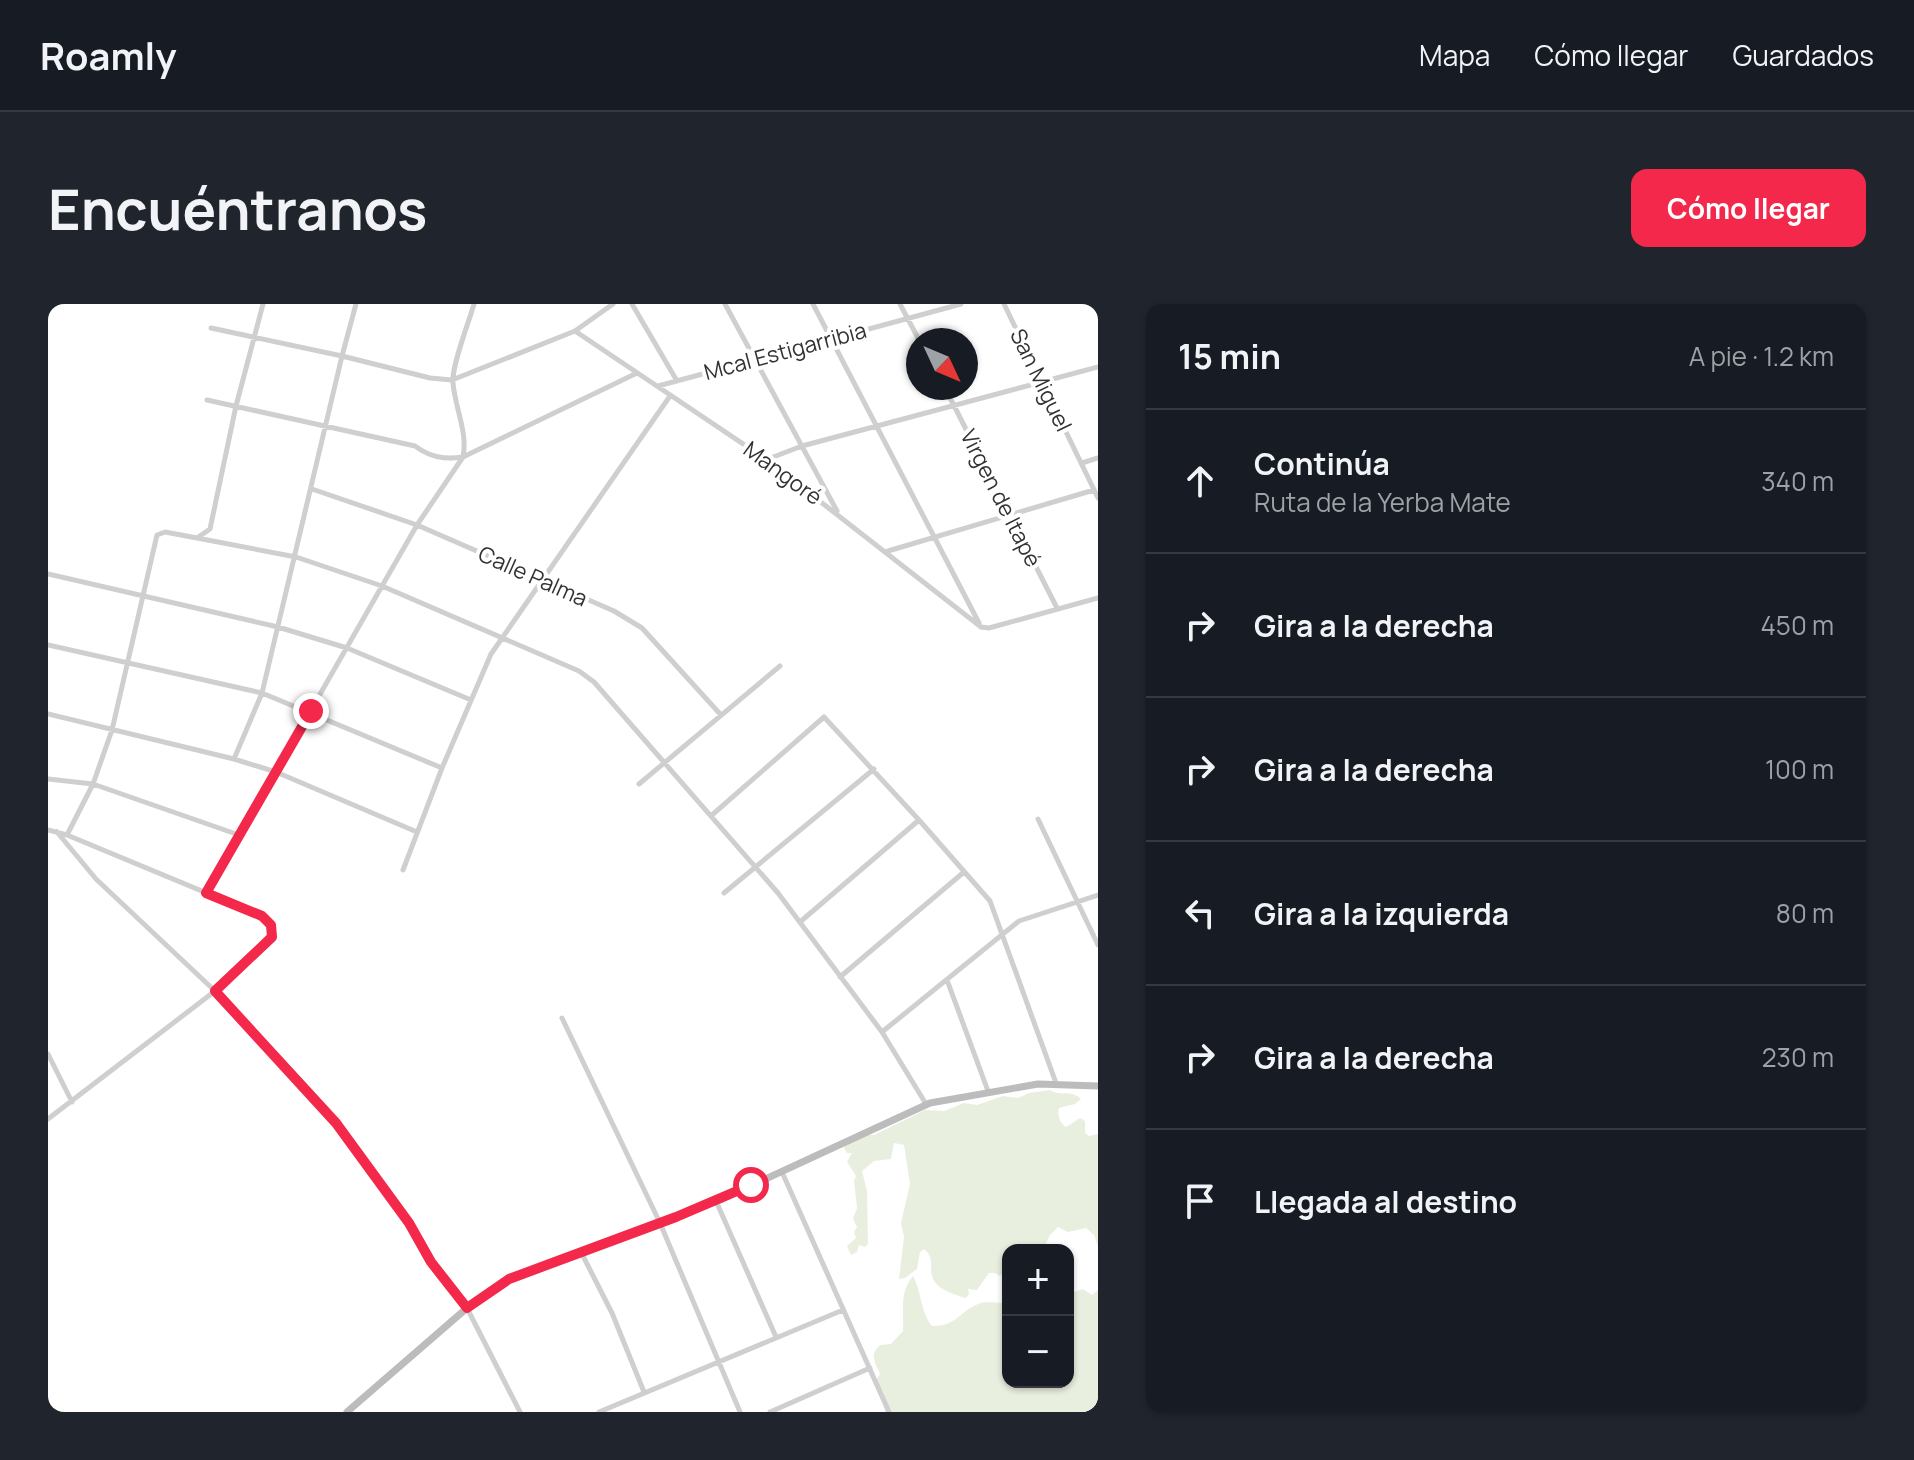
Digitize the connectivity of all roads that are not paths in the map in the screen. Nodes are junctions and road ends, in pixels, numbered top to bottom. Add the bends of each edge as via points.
1 (263, 304) edge
2 (356, 304) edge
3 (474, 304) edge
4 (613, 304) edge
5 (632, 304) edge
6 (725, 304) edge
7 (813, 304) edge
8 (900, 304) edge
9 (961, 304) edge
10 (1004, 304) edge
11 (907, 318) junction
12 (211, 328) dead end
13 (912, 328) edge
14 (575, 331) junction
15 (255, 338) junction
16 (831, 338) junction
17 (342, 356) junction
18 (755, 359) junction
19 (1098, 367) edge
20 (637, 373) junction
21 (452, 380) junction
22 (677, 381) junction
23 (1041, 382) junction
24 (657, 387) junction
25 (670, 396) junction
26 (207, 400) dead end
27 (952, 400) edge
28 (954, 404) junction
29 (236, 406) junction
30 (326, 426) junction
31 (876, 426) junction
32 (802, 446) junction
33 (463, 457) junction
34 (1098, 458) edge
35 (767, 460) junction
36 (1082, 463) junction
37 (312, 489) junction
38 (1094, 490) junction
39 (1098, 498) edge
40 (839, 514) junction
41 (1011, 515) junction
42 (417, 525) junction
43 (937, 537) junction
44 (197, 538) junction
45 (887, 552) junction
46 (296, 557) junction
47 (48, 574) edge
48 (543, 581) junction
49 (382, 586) junction
50 (143, 596) junction
51 (1098, 598) edge
52 (1057, 608) junction
53 (278, 627) junction
54 (981, 627) junction
55 (502, 637) junction
56 (48, 645) edge
57 (347, 648) junction
58 (130, 663) junction
59 (780, 666) dead end
60 (262, 693) junction
61 (471, 700) junction
62 (311, 711) junction
63 (48, 714) edge
64 (721, 715) junction
65 (112, 730) junction
66 (234, 759) junction
67 (665, 762) junction
68 (442, 768) junction
69 (874, 769) junction
70 (276, 772) junction
71 (48, 779) edge
72 (93, 784) junction
73 (639, 784) dead end
74 (712, 815) junction
75 (1038, 819) dead end
76 (919, 820) junction
77 (48, 830) edge
78 (57, 831) junction
79 (417, 832) junction
80 (67, 835) junction
81 (239, 835) junction
82 (756, 867) junction
83 (403, 870) dead end
84 (964, 872) junction
85 (206, 893) junction
86 (724, 893) dead end
87 (1098, 895) edge
88 (1077, 902) junction
89 (800, 922) junction
90 (1003, 934) junction
91 (1098, 945) edge
92 (840, 977) junction
93 (947, 979) junction
94 (215, 991) junction
95 (562, 1018) dead end
96 (882, 1032) junction
97 (48, 1054) edge
98 (1056, 1083) junction
99 (1098, 1086) edge
100 (988, 1091) junction
101 (72, 1102) junction
102 (926, 1104) junction
103 (48, 1119) edge
104 (782, 1171) junction
105 (716, 1201) junction
106 (660, 1223) junction
107 (581, 1252) junction
108 (467, 1308) junction
109 (843, 1310) junction
110 (776, 1337) junction
111 (721, 1362) junction
112 (870, 1368) junction
113 (644, 1392) junction
114 (347, 1412) edge
115 (520, 1412) edge
116 (599, 1412) edge
117 (740, 1412) edge
118 (770, 1412) edge
119 (889, 1412) edge

1 - 15 street
2 - 17 street
3 - 21 street
4 - 14 street
5 - 22 street
6 - 18 street
7 - 16 street
8 - 11 street
9 - 11 street, Mcal Estigarribia
10 - 23 street, San Miguel
11 - 13 street
11 - 16 street, Mcal Estigarribia
12 - 15 street
14 - 20 street, Mangoré
14 - 21 street
15 - 17 street
15 - 29 street
16 - 18 street, Mcal Estigarribia
16 - 31 street
17 - 21 street
17 - 30 street
18 - 22 street, Mcal Estigarribia
18 - 32 street
19 - 23 street
20 - 24 street, Mangoré
20 - 33 street
21 - 33 street
22 - 24 street, Mcal Estigarribia
23 - 28 street
23 - 36 street, San Miguel
24 - 25 street, Mangoré
25 - 35 street, Mangoré
25 - 48 street
26 - 29 street
27 - 28 street, Virgen de Itapé
28 - 31 street
28 - 41 street, Virgen de Itapé
29 - 30 street
29 - 44 street via 212,523
30 - 33 street via 415,446 445,459
30 - 37 street
31 - 32 street
31 - 43 street
32 - 35 street
32 - 40 street
33 - 42 street
34 - 36 street
35 - 40 street, Mangoré
36 - 38 street, San Miguel
37 - 42 street, Calle Palma
37 - 46 street
38 - 39 street, San Miguel
38 - 41 street
40 - 45 street, Mangoré
41 - 43 street
41 - 52 street, Virgen de Itapé
42 - 48 street, Calle Palma
42 - 49 street
43 - 45 street
43 - 54 street
44 - 46 street
44 - 50 street via 157,535
45 - 54 street, Mangoré
46 - 49 street
46 - 53 street
47 - 50 street
48 - 55 street
48 - 64 street, Calle Palma via 642,628
49 - 55 street
49 - 57 street
50 - 53 street
50 - 58 street
51 - 52 street
52 - 54 street
53 - 57 street
53 - 60 street
55 - 61 street
55 - 67 street via 594,682
56 - 58 street
57 - 61 street
57 - 62 street
58 - 60 street
58 - 65 street
59 - 64 street
60 - 62 street
60 - 66 street
61 - 68 street
62 - 68 street
62 - 70 street
63 - 65 street
64 - 67 street
65 - 66 street
65 - 72 street
66 - 70 street
67 - 73 street
67 - 74 street
68 - 79 street
69 - 74 street via 824,717
69 - 76 street
69 - 82 street
70 - 79 street
70 - 81 street
71 - 72 street
72 - 80 street
72 - 81 street
74 - 82 street
75 - 88 street
76 - 84 street
76 - 89 street
77 - 78 street
78 - 80 street
78 - 94 street via 96,879
79 - 83 street
80 - 85 street
81 - 85 street
82 - 86 street
82 - 89 street
84 - 90 street via 990,901
84 - 92 street
85 - 94 street via 262,916 271,925 272,937
87 - 88 street
88 - 90 street via 1019,921
88 - 91 street
89 - 92 street
90 - 93 street
90 - 98 street
92 - 96 street
93 - 96 street
93 - 100 street
94 - 101 street
94 - 108 street via 336,1123
95 - 106 street
96 - 102 street
97 - 101 street
98 - 99 main road
98 - 100 main road
100 - 102 main road
101 - 103 street
102 - 104 main road
104 - 105 main road
104 - 109 street
105 - 106 main road
105 - 110 street
106 - 107 main road
106 - 111 street
107 - 108 main road via 500,1283
107 - 113 street
108 - 114 main road
108 - 115 street
109 - 110 street
109 - 112 street
110 - 111 street
111 - 113 street
111 - 117 street
112 - 118 street
112 - 119 street
113 - 116 street

